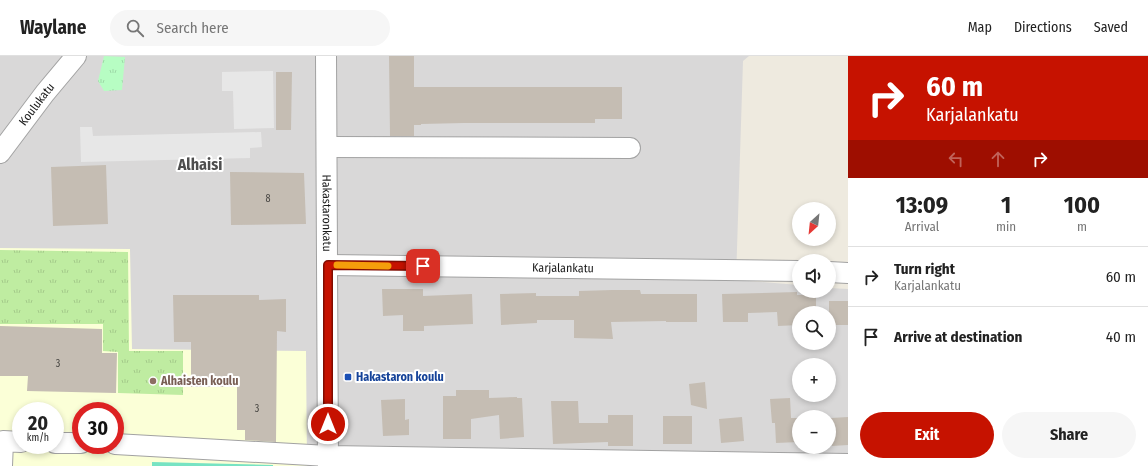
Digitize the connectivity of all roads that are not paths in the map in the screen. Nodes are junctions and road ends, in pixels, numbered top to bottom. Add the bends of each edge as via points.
1 (76, 56) edge
2 (326, 56) edge
3 (327, 147) junction
4 (630, 148) dead end
5 (0, 153) edge
6 (328, 265) junction
7 (792, 271) edge
8 (836, 272) edge
9 (848, 273) edge
10 (12, 442) edge
11 (124, 445) edge
12 (328, 461) edge
13 (848, 464) edge
14 (2, 466) edge

1 - 5 street, Koulukatu
2 - 3 street, Hakastaronkatu
3 - 4 street
3 - 6 street, Hakastaronkatu
6 - 7 street, Karjalankatu
6 - 12 street, Hakastaronkatu
8 - 9 street
10 - 14 street via 3,441
11 - 12 street
12 - 13 street

